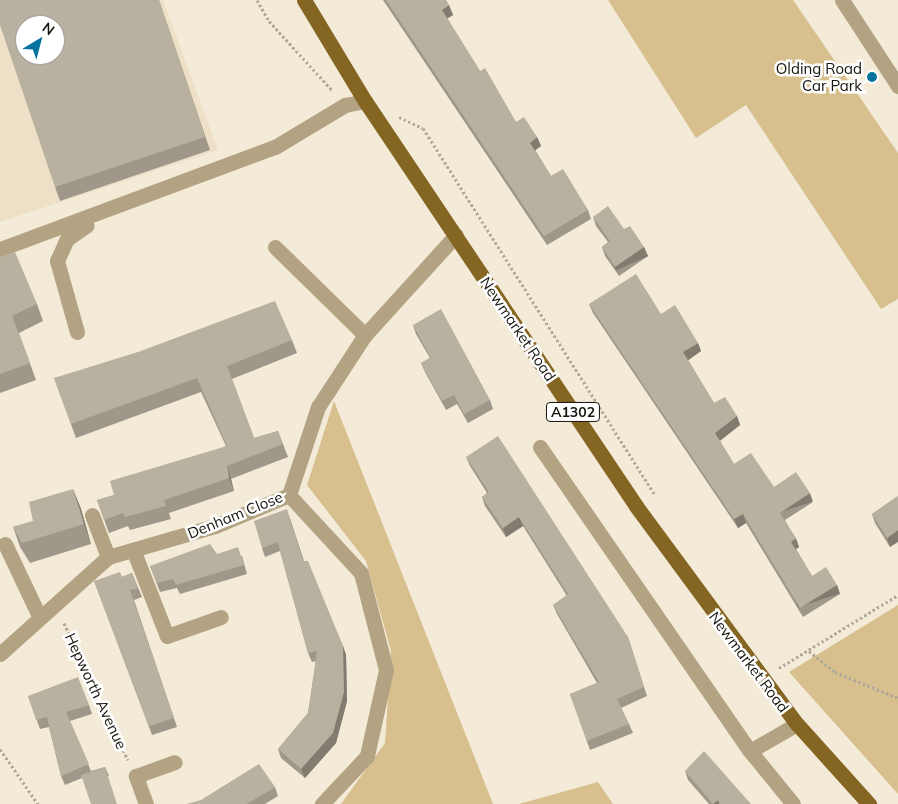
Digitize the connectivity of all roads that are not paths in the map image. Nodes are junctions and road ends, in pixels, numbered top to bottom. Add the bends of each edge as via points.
1 (304, 0) edge
2 (842, 0) edge
3 (898, 86) edge
4 (365, 101) junction
5 (105, 213) junction
6 (456, 235) junction
7 (275, 248) dead end
8 (0, 249) edge
9 (77, 332) dead end
10 (365, 335) junction
11 (540, 447) dead end
12 (288, 495) junction
13 (92, 515) dead end
14 (5, 544) dead end
15 (134, 552) junction
16 (108, 557) junction
17 (39, 616) junction
18 (220, 617) dead end
19 (0, 654) edge
20 (796, 724) junction
21 (750, 751) junction
22 (175, 762) dead end
23 (146, 804) edge
24 (322, 804) edge
25 (793, 804) edge
26 (869, 804) edge

1 - 4 main road, Newmarket Road / A1302
2 - 3 street
4 - 5 street via 345,105 275,146
4 - 6 main road, Newmarket Road / A1302
5 - 8 street
5 - 9 street via 66,239 57,261
6 - 10 street, Denham Close
6 - 20 main road, Newmarket Road / A1302 via 636,506
7 - 10 street
10 - 12 street, Denham Close via 318,407
11 - 21 street
12 - 15 street, Denham Close via 215,526
12 - 24 street via 361,573 386,670 367,756
13 - 16 street
14 - 17 street
15 - 16 street, Denham Close
15 - 18 street via 167,636
16 - 17 street, Denham Close via 79,579 56,606
17 - 19 street, Denham Close
20 - 21 street, Newmarket Road
20 - 26 main road, Newmarket Road / A1302
21 - 25 street
22 - 23 street via 136,776

